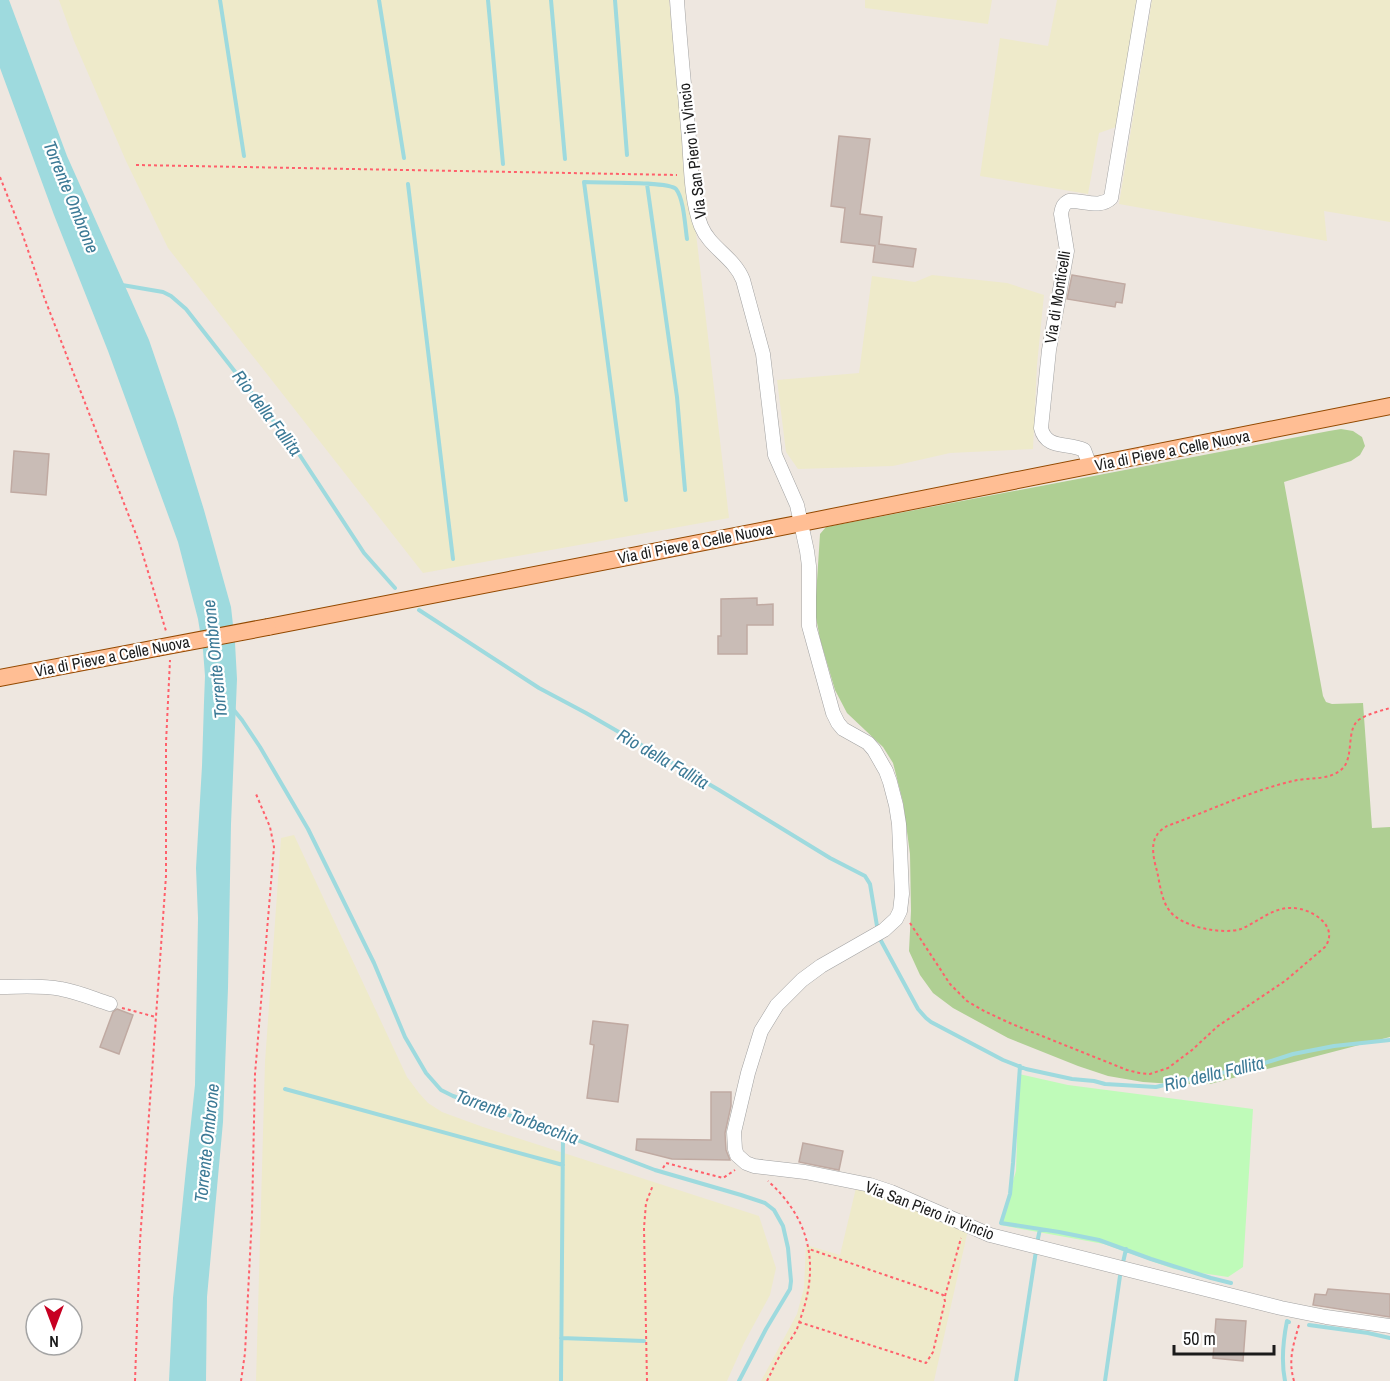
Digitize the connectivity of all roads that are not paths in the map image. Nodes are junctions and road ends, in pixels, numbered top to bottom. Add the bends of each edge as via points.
1 (677, 0) edge
2 (1144, 0) edge
3 (1390, 406) edge
4 (1090, 466) junction
5 (802, 523) junction
6 (0, 678) edge
7 (0, 987) edge
8 (110, 1004) road end
9 (1390, 1326) edge

1 - 5 street, Via San Piero in Vincio via 697,214 710,242 739,270 743,279 763,354 774,448
2 - 4 street, Via di Monticelli via 1111,198 1099,204 1069,201 1060,214 1067,251 1049,350 1041,428 1051,442 1084,450
3 - 4 main road, Via di Pieve a Celle Nuova
4 - 5 main road, Via di Pieve a Celle Nuova
5 - 6 main road, Via di Pieve a Celle Nuova, bridge via 268,627 164,651
5 - 9 street, Via San Piero in Vincio via 809,566 809,626 837,723 868,743 886,771 899,824 902,894 896,919 802,980 769,1016 757,1041 734,1132 737,1155 754,1166 870,1185 990,1234 1302,1312
7 - 8 street via 61,989

